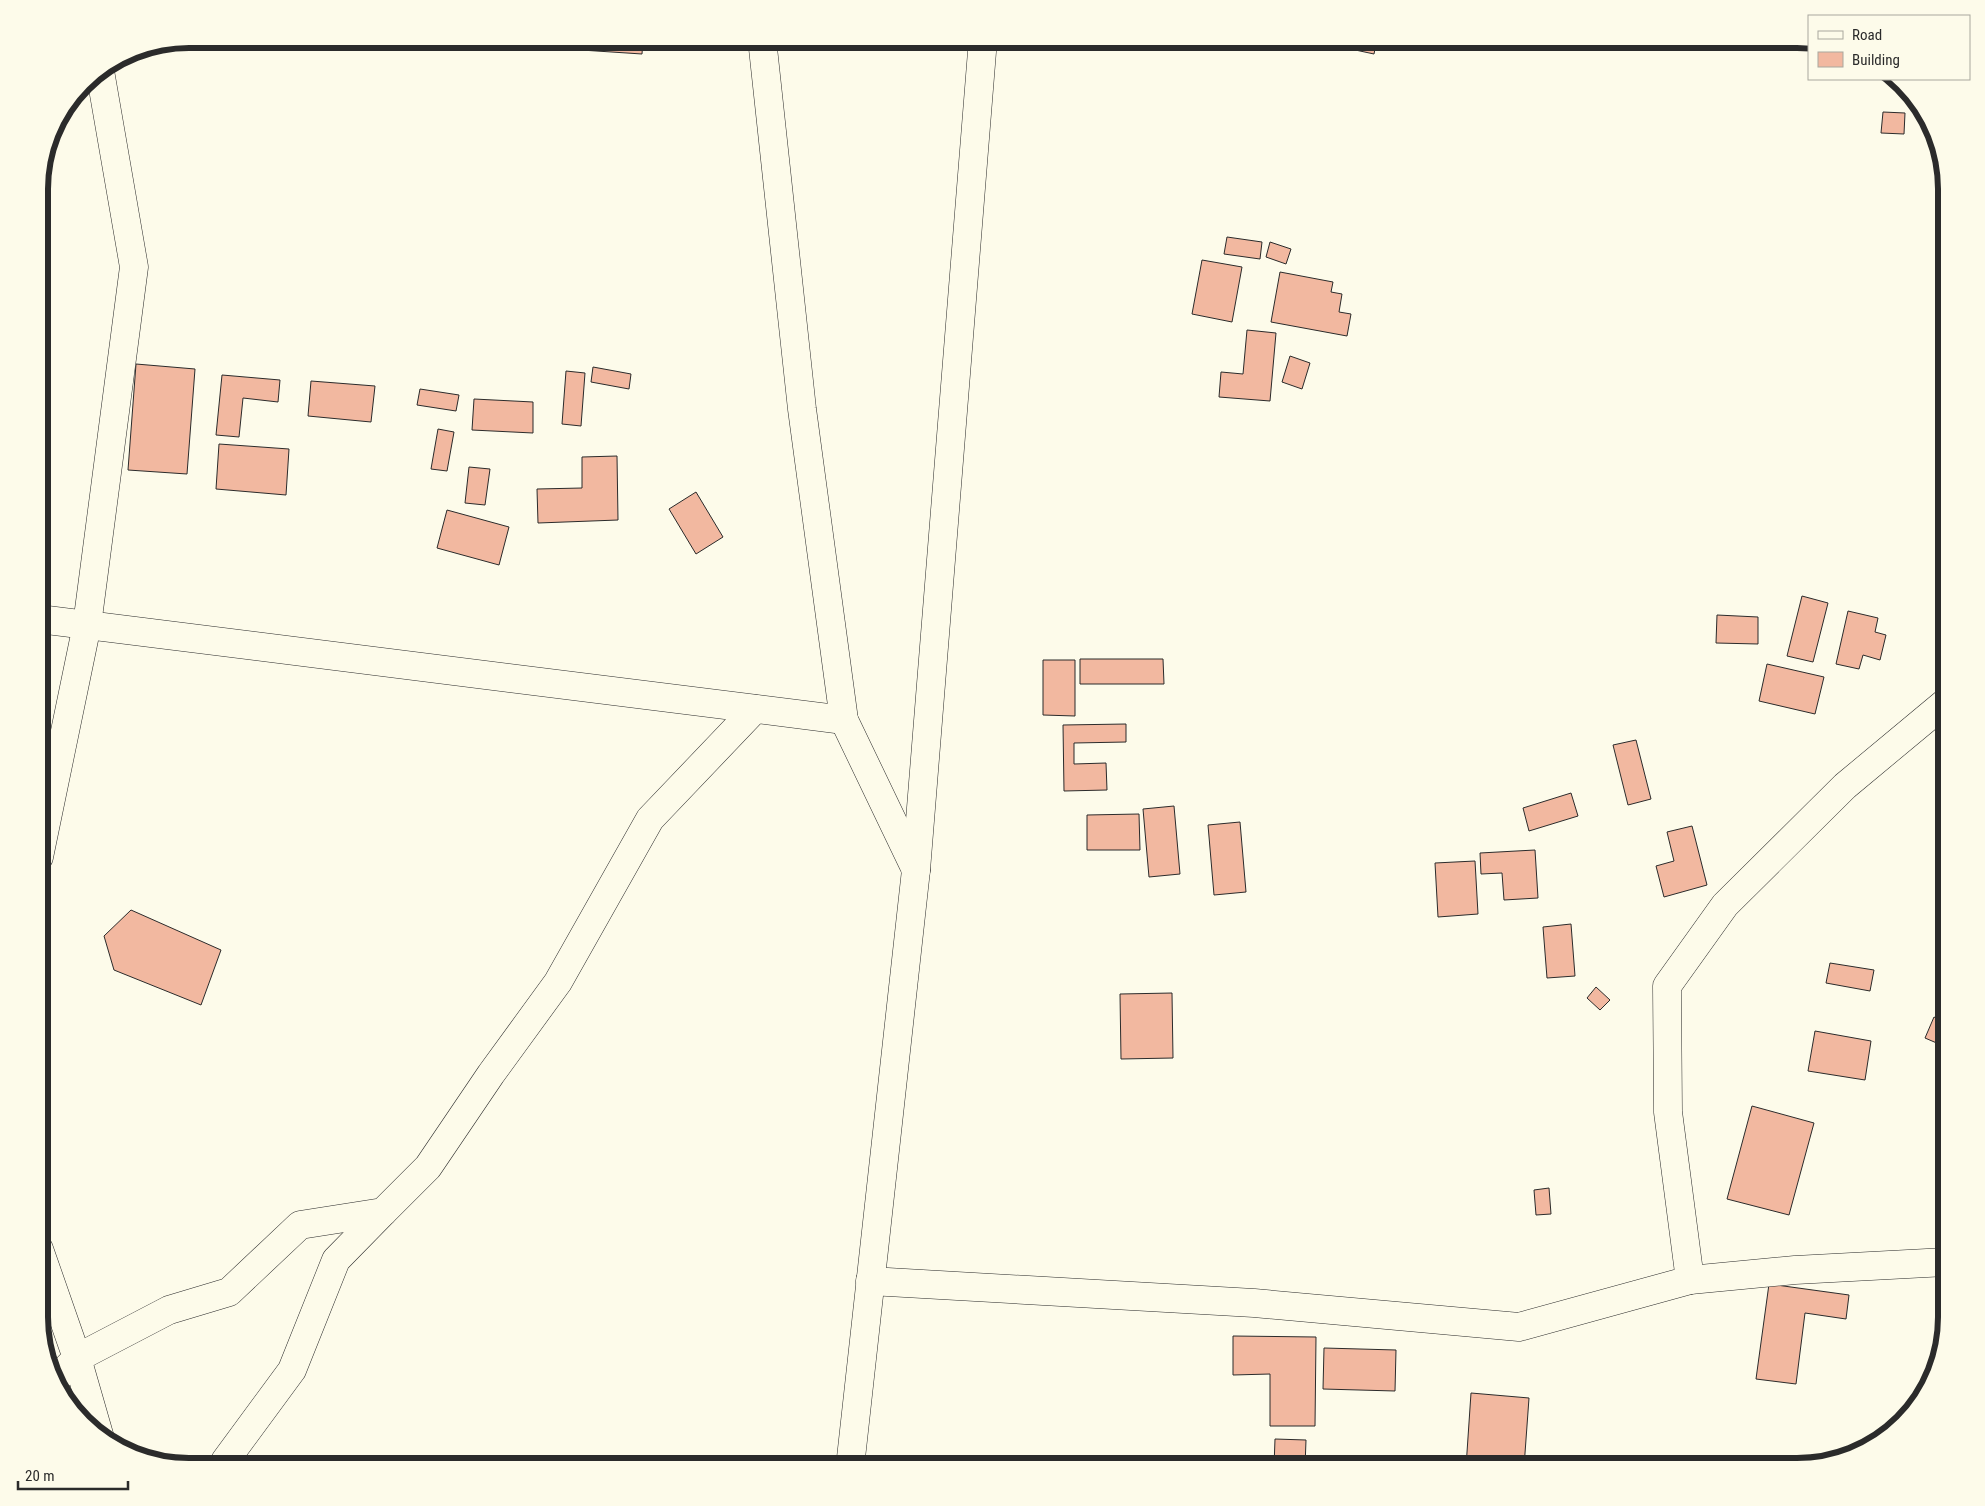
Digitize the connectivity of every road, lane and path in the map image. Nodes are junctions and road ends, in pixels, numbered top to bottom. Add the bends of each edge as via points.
1 (763, 48) edge
2 (982, 48) edge
3 (101, 78) edge
4 (48, 620) edge
5 (87, 625) junction
6 (755, 709) junction
7 (1938, 709) edge
8 (844, 720) junction
9 (48, 814) edge
10 (916, 870) junction
11 (383, 1212) junction
12 (1938, 1262) edge
13 (48, 1275) edge
14 (1690, 1280) junction
15 (870, 1281) junction
16 (77, 1358) junction
17 (60, 1375) edge
18 (96, 1423) edge
19 (227, 1458) edge
20 (851, 1458) edge

1 - 8 main road via 802,409
2 - 10 main road
3 - 5 main road via 134,267
4 - 5 main road
5 - 6 main road
5 - 9 main road
6 - 8 main road
6 - 11 main road via 650,819 558,982 428,1167
7 - 14 main road via 1844,786 1725,905 1668,986 1668,1112
8 - 10 main road
10 - 15 main road
11 - 16 main road via 300,1225 229,1292 169,1310
11 - 19 main road via 336,1260 292,1370
12 - 14 main road via 1795,1270
13 - 16 main road
14 - 15 main road via 1519,1327 1254,1303
15 - 20 main road
16 - 17 main road
16 - 18 main road

